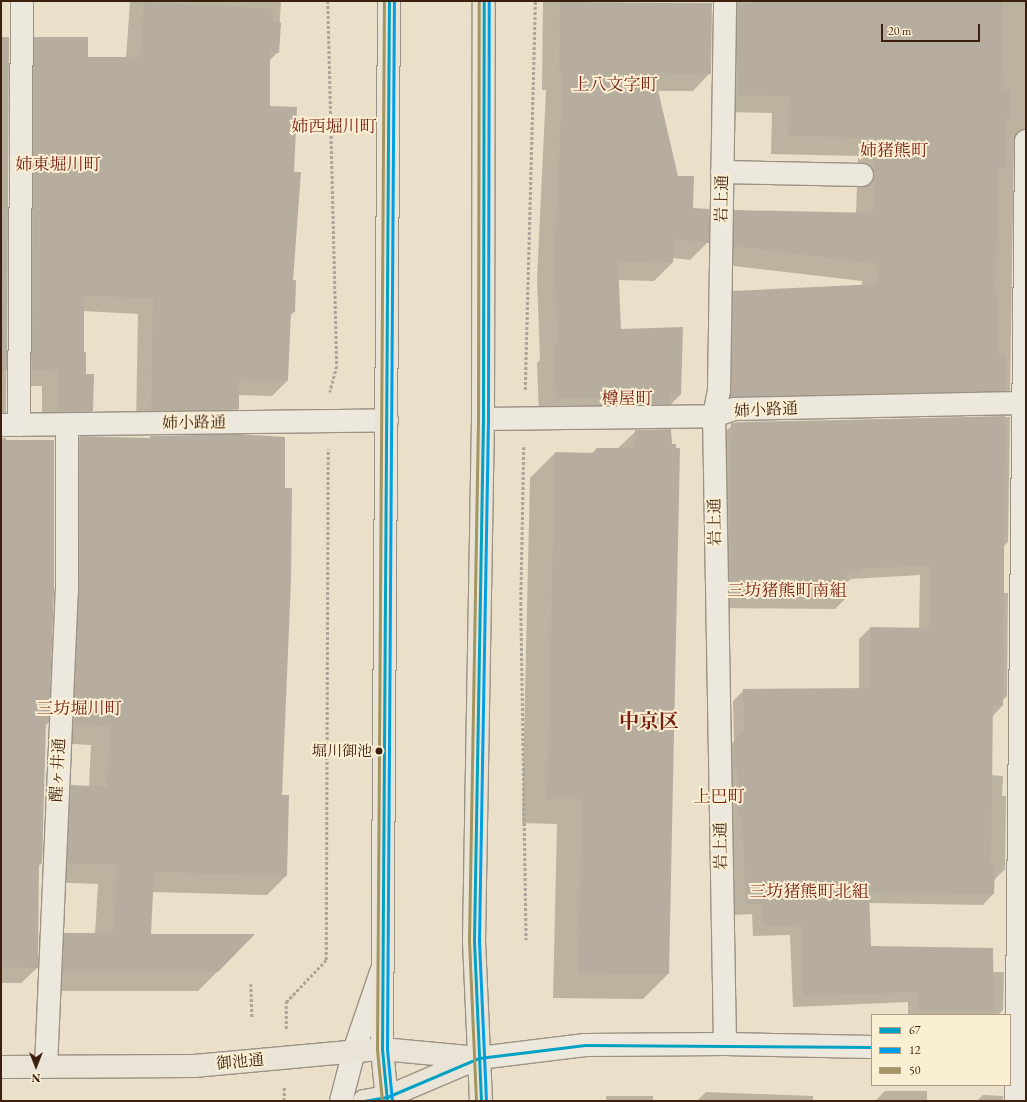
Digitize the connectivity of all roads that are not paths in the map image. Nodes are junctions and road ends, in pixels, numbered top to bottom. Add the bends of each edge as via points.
1 (22, 1) edge
2 (389, 1) edge
3 (484, 1) edge
4 (725, 1) edge
5 (1026, 141) edge
6 (722, 172) junction
7 (862, 175) dead end
8 (1025, 403) edge
9 (714, 416) junction
10 (483, 419) junction
11 (386, 420) junction
12 (10, 425) edge
13 (68, 425) junction
14 (1024, 578) edge
15 (1022, 878) edge
16 (383, 967) junction
17 (725, 1044) junction
18 (871, 1047) edge
19 (382, 1049) junction
20 (1018, 1050) edge
21 (354, 1051) junction
22 (479, 1058) junction
23 (1, 1067) edge
24 (46, 1067) junction
25 (387, 1099) edge
26 (342, 1101) edge
27 (364, 1101) edge
28 (481, 1101) edge
29 (1016, 1101) edge

1 - 12 street
2 - 11 main road
3 - 10 main road
4 - 6 street, 岩上通
5 - 8 street
6 - 7 street
6 - 9 street, 岩上通 via 719,391
8 - 9 street, 姉小路通 via 734,409
8 - 14 street
9 - 10 street, 姉小路通
9 - 17 street, 岩上通
10 - 22 main road via 474,940
11 - 13 street, 姉小路通
11 - 16 main road
12 - 13 street, 姉小路通
13 - 24 street, 醒ヶ井通 via 67,590
14 - 15 street
15 - 20 street
16 - 19 main road
16 - 21 street
17 - 18 street, 御池通
17 - 22 street, 御池通 via 585,1045
19 - 21 main road, 御池通
19 - 22 main road, 御池通
19 - 25 main road
20 - 29 street
21 - 24 main road, 御池通 via 194,1066
21 - 26 street
22 - 25 main road, 御池通
22 - 28 main road
23 - 24 main road, 御池通
25 - 27 main road, 御池通

